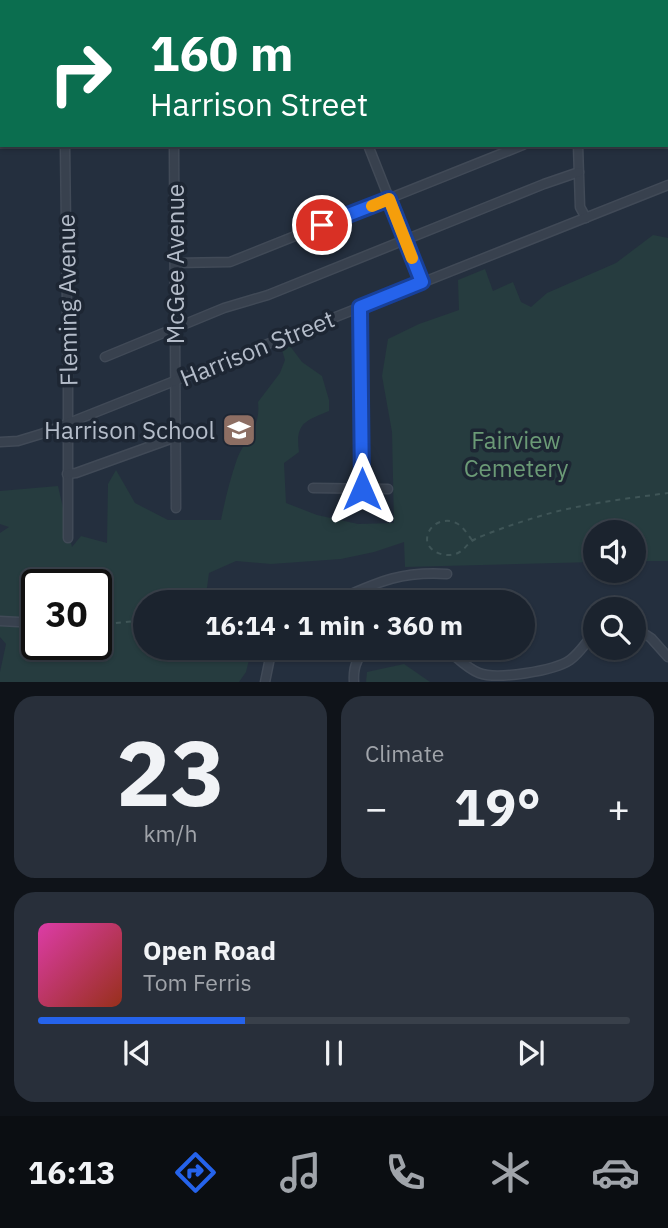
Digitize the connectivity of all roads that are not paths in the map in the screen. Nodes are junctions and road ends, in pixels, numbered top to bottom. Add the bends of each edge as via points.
1 (65, 147) edge
2 (174, 147) edge
3 (369, 147) edge
4 (518, 147) edge
5 (578, 147) edge
6 (579, 172) junction
7 (668, 185) edge
8 (389, 199) junction
9 (586, 218) junction
10 (405, 240) junction
11 (175, 263) junction
12 (422, 282) junction
13 (360, 307) junction
14 (174, 327) junction
15 (105, 357) dead end
16 (175, 380) junction
17 (68, 423) junction
18 (176, 437) junction
19 (0, 442) edge
20 (67, 474) junction
21 (313, 488) dead end
22 (362, 489) junction
23 (388, 489) dead end
24 (176, 508) dead end
25 (68, 538) dead end
26 (447, 574) dead end
27 (360, 590) edge
28 (0, 621) edge
29 (21, 622) edge
30 (646, 634) edge
31 (583, 646) edge
32 (668, 657) edge
33 (270, 660) edge
34 (358, 660) edge
35 (460, 660) edge
36 (265, 682) edge
37 (354, 682) edge

1 - 17 street, Fleming Avenue
2 - 11 street, McGee Avenue
3 - 8 street
4 - 8 street
5 - 6 street
6 - 9 street via 580,207
6 - 10 street
7 - 9 street, Harrison Street
8 - 10 street
8 - 11 street via 230,262
9 - 12 street, Harrison Street
10 - 12 street
10 - 14 street
11 - 14 street, McGee Avenue
12 - 13 street, Harrison Street
13 - 16 street, Harrison Street
13 - 22 street
14 - 15 street
14 - 16 street, McGee Avenue
16 - 17 street, Harrison Street
16 - 18 street, McGee Avenue
17 - 19 street, Harrison Street via 27,439
17 - 20 street, Fleming Avenue
18 - 20 street
18 - 24 street, McGee Avenue
20 - 25 street, Fleming Avenue
21 - 22 street
22 - 23 street
26 - 27 street via 396,576
28 - 29 street
30 - 32 street
31 - 35 street via 560,665 496,676 477,673
33 - 36 street
34 - 37 street

